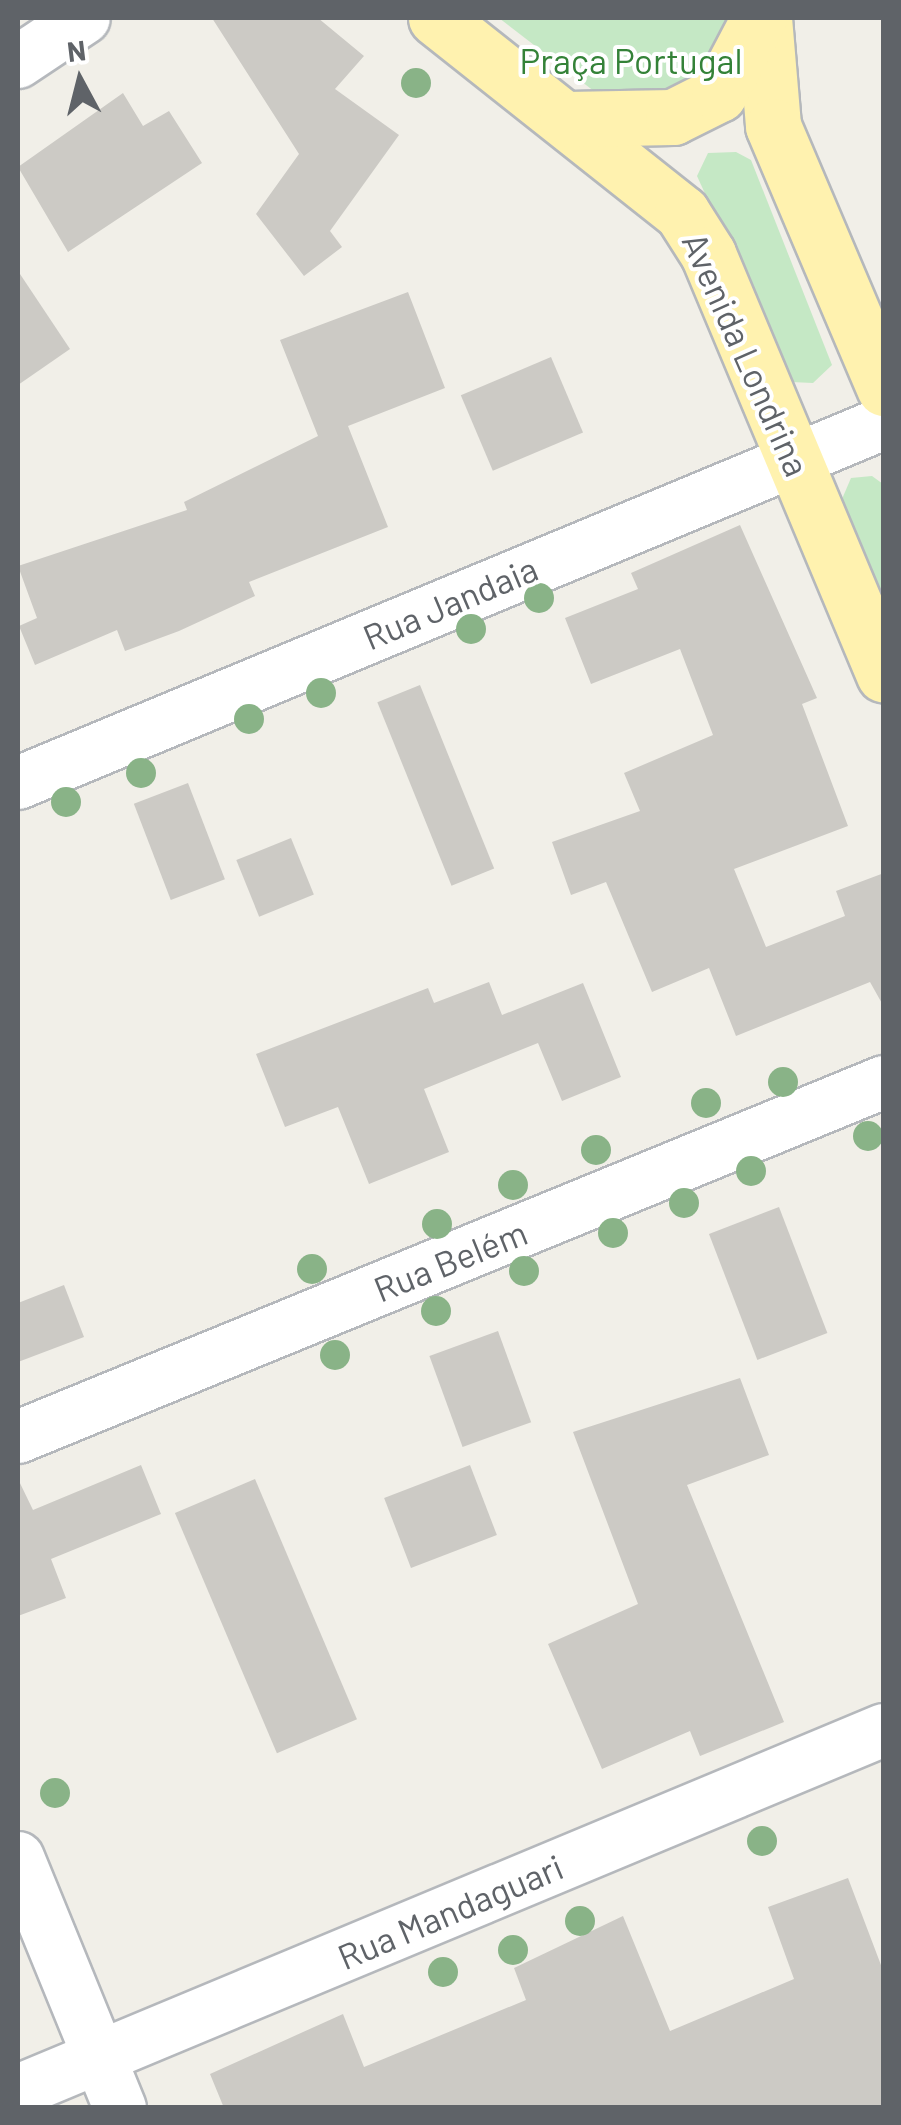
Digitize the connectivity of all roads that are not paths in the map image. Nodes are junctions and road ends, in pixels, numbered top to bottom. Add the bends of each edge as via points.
1 (84, 18) edge
2 (436, 18) edge
3 (761, 18) edge
4 (18, 62) edge
5 (567, 120) junction
6 (884, 388) edge
7 (884, 423) edge
8 (796, 458) junction
9 (884, 675) edge
10 (18, 782) edge
11 (884, 1082) edge
12 (18, 1437) edge
13 (884, 1730) edge
14 (18, 1858) edge
15 (99, 2057) junction
16 (18, 2091) edge
17 (120, 2108) edge

1 - 4 street
2 - 5 main road, Avenida Londrina
3 - 5 main road via 719,94 673,117
3 - 6 main road via 773,126
5 - 8 main road, Avenida Londrina via 682,213 708,254
7 - 8 street, Rua Jandaia
8 - 9 main road, Avenida Londrina
8 - 10 street, Rua Jandaia
11 - 12 street, Rua Belém
13 - 15 street, Rua Mandaguari
14 - 15 street
15 - 16 street, Rua Mandaguari
15 - 17 street

